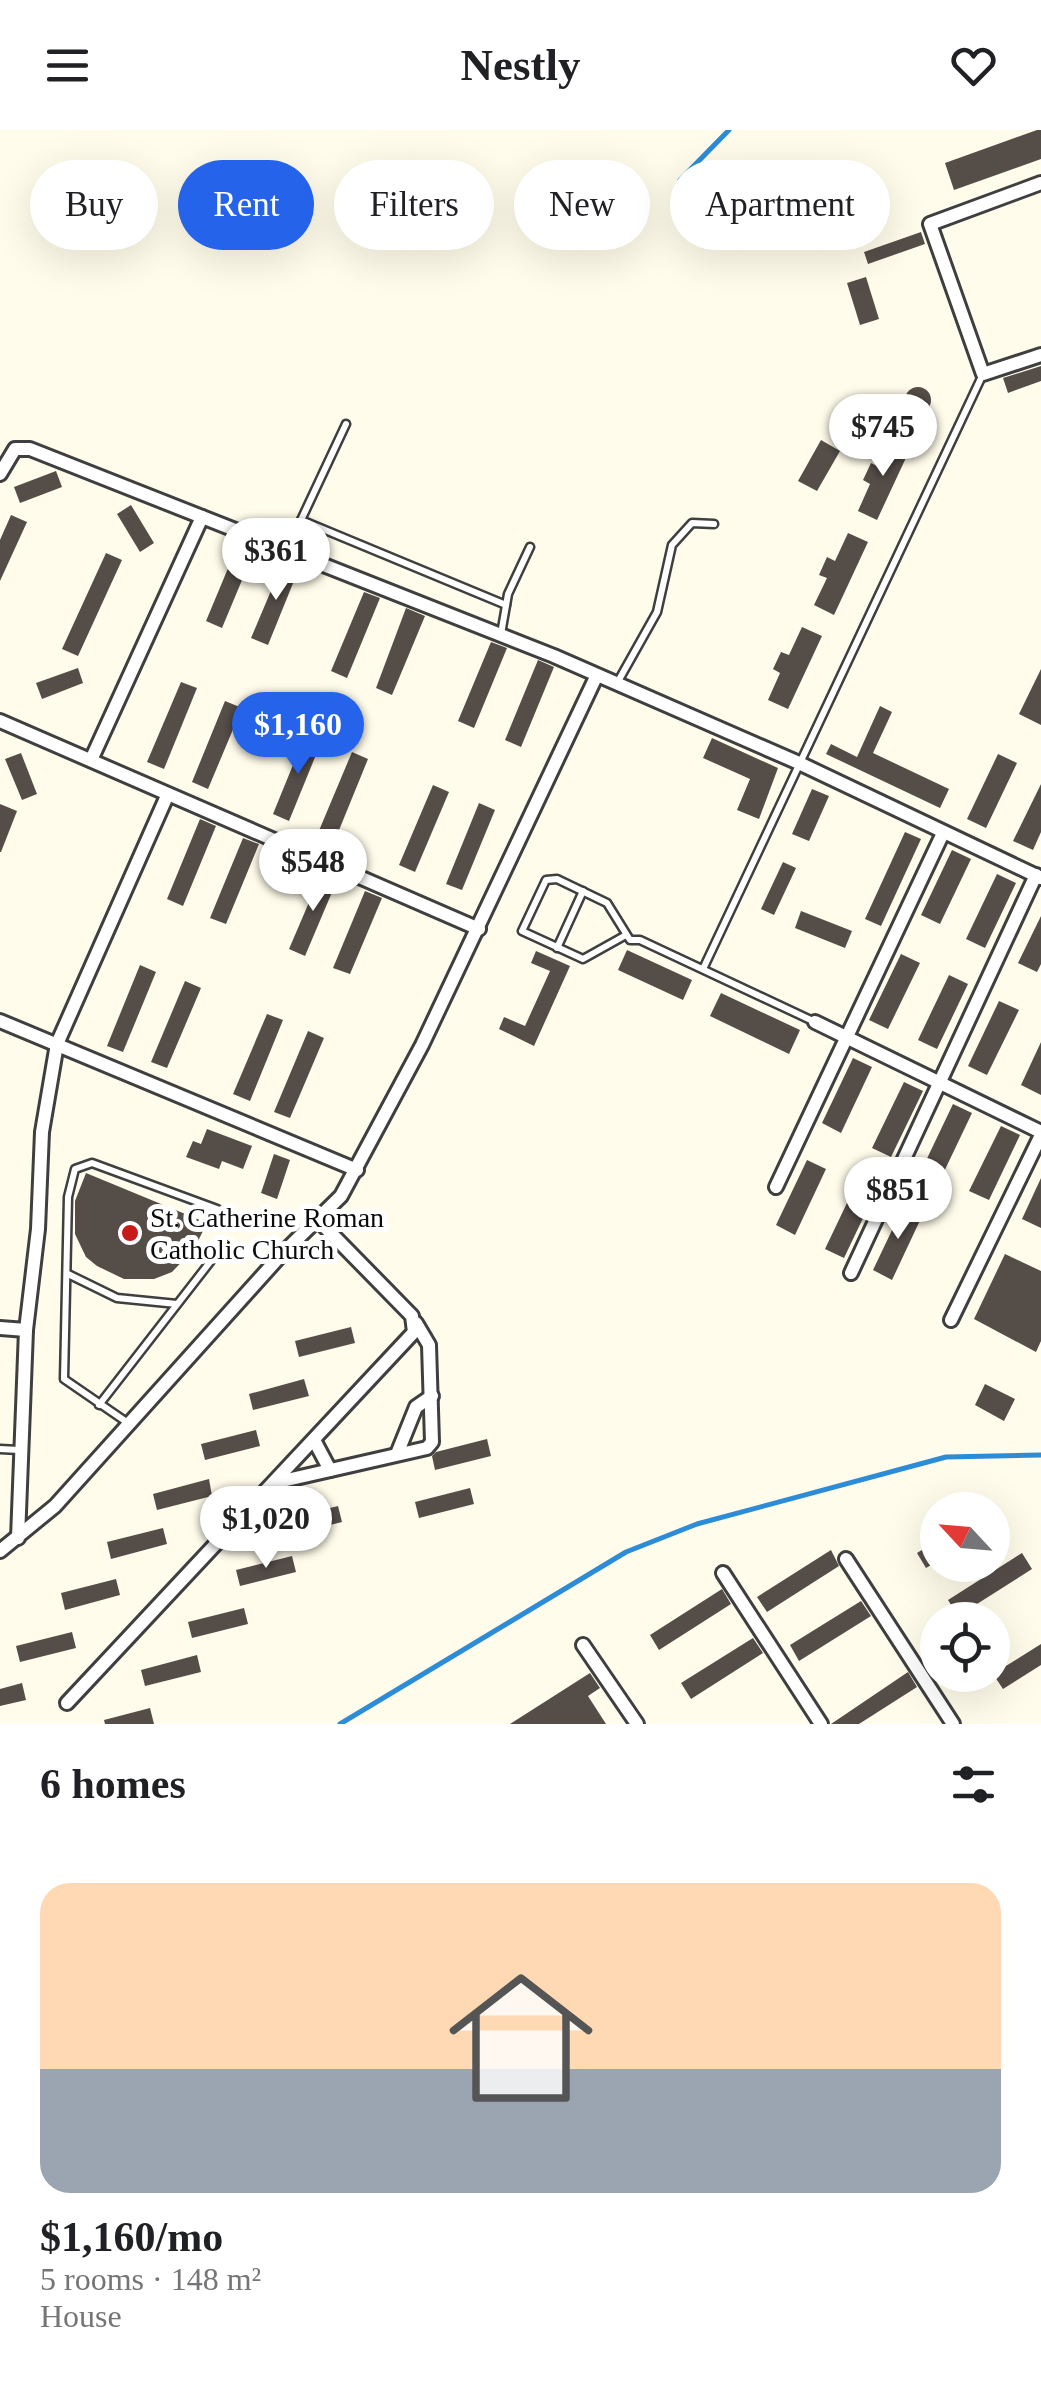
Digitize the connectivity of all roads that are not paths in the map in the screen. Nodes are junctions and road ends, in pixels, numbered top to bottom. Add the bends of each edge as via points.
1 (1041, 184) edge
2 (1041, 354) edge
3 (984, 374) junction
4 (346, 424) dead end
5 (0, 474) edge
6 (202, 517) junction
7 (301, 520) junction
8 (714, 524) dead end
9 (530, 546) dead end
10 (286, 551) junction
11 (506, 605) junction
12 (500, 635) junction
13 (596, 677) junction
14 (616, 686) junction
15 (0, 722) edge
16 (92, 760) junction
17 (799, 764) junction
18 (168, 796) junction
19 (943, 833) junction
20 (1038, 876) edge
21 (584, 892) junction
22 (479, 929) junction
23 (626, 935) junction
24 (557, 948) junction
25 (702, 969) junction
26 (0, 1021) edge
27 (815, 1022) joint
28 (846, 1038) junction
29 (57, 1044) junction
30 (940, 1085) junction
31 (1041, 1134) edge
32 (358, 1170) junction
33 (776, 1187) dead end
34 (217, 1209) dead end
35 (318, 1220) junction
36 (224, 1244) dead end
37 (851, 1272) dead end
38 (68, 1274) junction
39 (178, 1304) junction
40 (951, 1320) dead end
41 (416, 1323) junction
42 (0, 1328) edge
43 (26, 1330) junction
44 (432, 1396) junction
45 (99, 1405) junction
46 (129, 1424) junction
47 (314, 1440) junction
48 (0, 1449) edge
49 (20, 1450) junction
50 (397, 1454) junction
51 (330, 1470) junction
52 (276, 1482) junction
53 (18, 1538) junction
54 (0, 1551) edge
55 (846, 1559) dead end
56 (723, 1573) dead end
57 (583, 1645) dead end
58 (67, 1703) dead end
59 (637, 1724) edge
60 (821, 1724) edge
61 (953, 1724) edge

1 - 3 street via 930,224
2 - 3 street
3 - 17 lane
4 - 7 lane
5 - 6 street via 15,449 30,449
6 - 10 street
6 - 16 street
7 - 10 lane
7 - 11 lane
8 - 14 lane via 692,523 675,538 657,612
9 - 11 lane
10 - 12 street
11 - 12 lane
12 - 13 street
13 - 14 street
13 - 22 street
14 - 17 street
15 - 16 street
16 - 18 street
17 - 19 street
17 - 25 lane
18 - 22 street
18 - 29 street
19 - 20 street
19 - 28 street
20 - 30 street
21 - 23 lane via 612,907
21 - 24 lane
21 - 24 lane via 557,878 546,880 522,931
22 - 32 street
23 - 24 lane via 584,959
23 - 25 lane
25 - 27 lane
26 - 29 street
27 - 28 street
28 - 30 street
28 - 33 street
29 - 32 street
29 - 43 street via 42,1132
30 - 31 street
30 - 37 street
31 - 40 street
32 - 35 street
34 - 38 lane via 79,1165 68,1197
35 - 41 street
35 - 46 street
36 - 39 lane
38 - 39 lane via 117,1298
38 - 45 lane via 64,1379
39 - 45 lane
41 - 44 street via 429,1345
41 - 47 street
42 - 43 street
43 - 49 street
44 - 50 street via 416,1407
44 - 50 street via 432,1442
45 - 46 lane
46 - 53 street
47 - 51 street
47 - 52 street
48 - 49 lane
49 - 53 street
50 - 51 street
51 - 52 street
52 - 58 street
53 - 54 street
55 - 61 street
56 - 60 street
57 - 59 street

